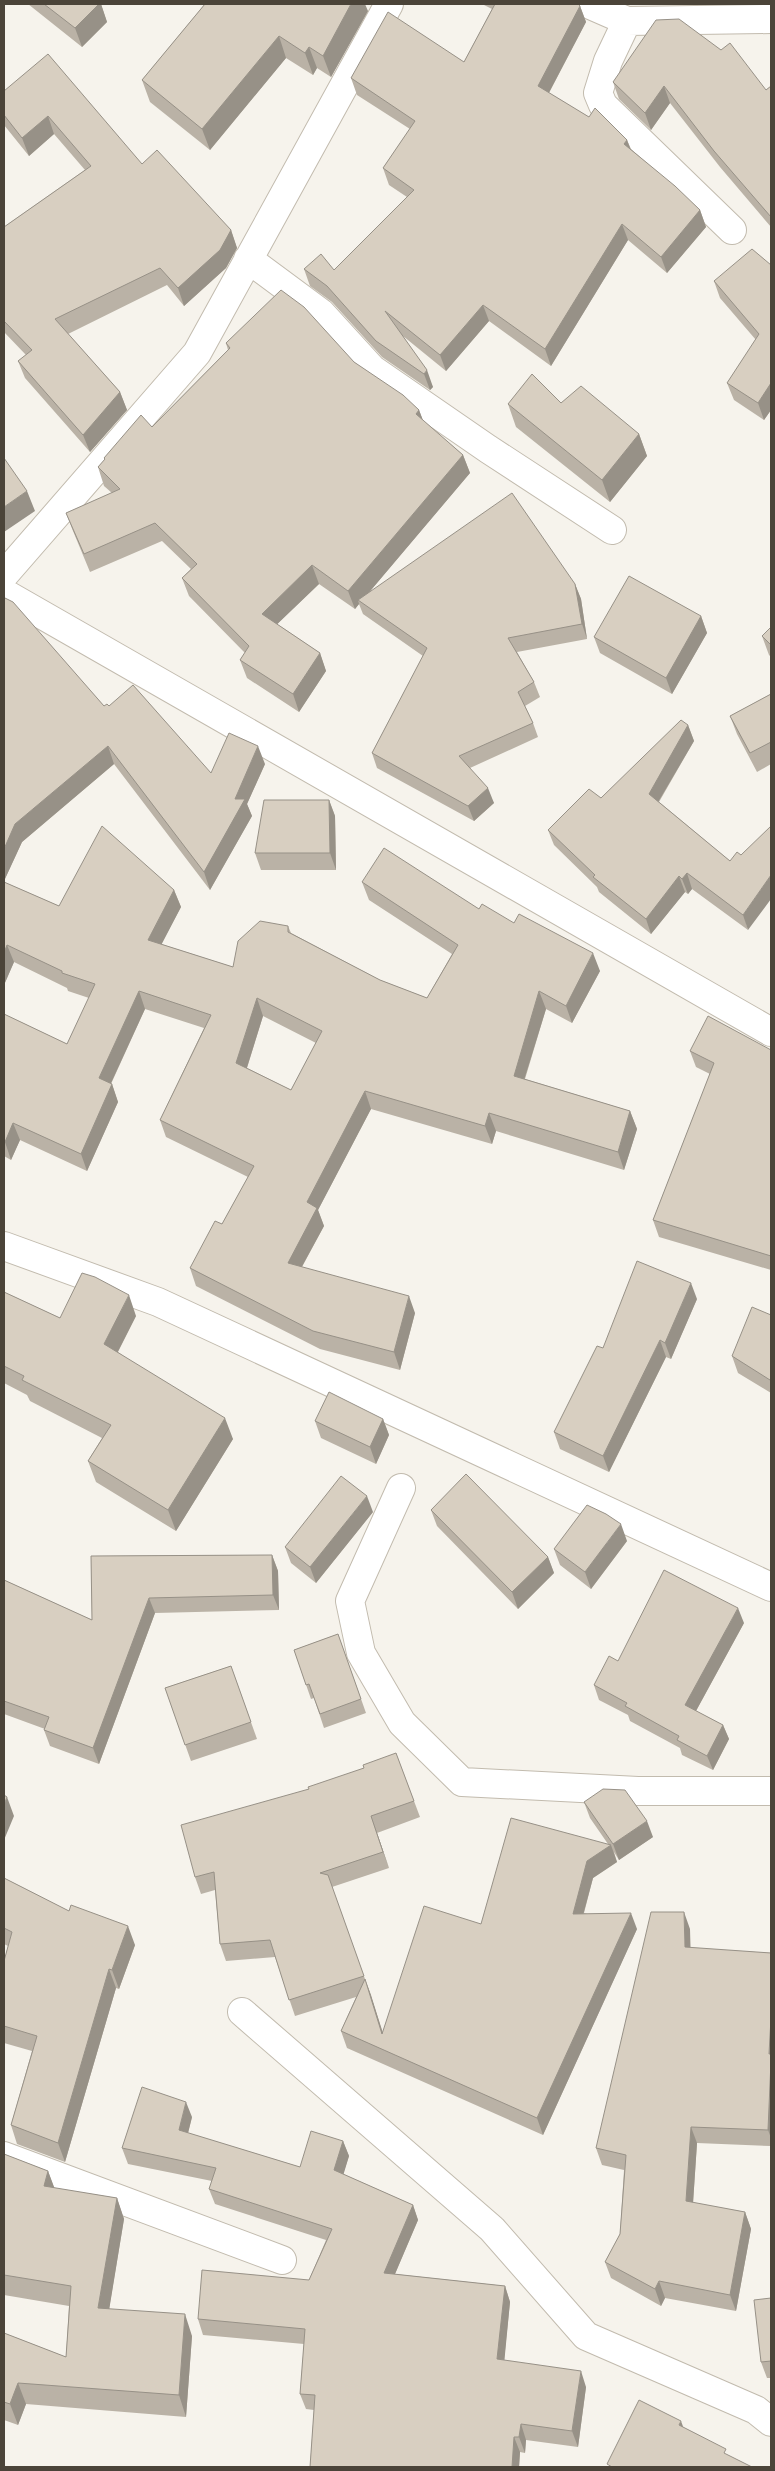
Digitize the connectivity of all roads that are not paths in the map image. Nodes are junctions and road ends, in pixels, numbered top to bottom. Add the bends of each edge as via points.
1 (389, 4) edge
2 (588, 4) edge
3 (771, 18) edge
4 (627, 21) junction
5 (732, 230) dead end
6 (248, 259) junction
7 (612, 530) dead end
8 (4, 575) edge
9 (4, 593) edge
10 (771, 1032) edge
11 (4, 1246) edge
12 (401, 1488) dead end
13 (771, 1587) edge
14 (771, 1791) edge
15 (242, 2012) dead end
16 (4, 2156) edge
17 (282, 2260) dead end
18 (771, 2422) edge

1 - 6 street
2 - 4 street
3 - 4 street
4 - 5 street via 608,61 598,93 602,105
6 - 7 street via 321,313 372,369
6 - 8 street via 197,353
9 - 10 street
11 - 13 street via 158,1302
12 - 14 street via 350,1602 361,1653 402,1723 462,1782 638,1791
15 - 18 street via 492,2229 586,2336 756,2410
16 - 17 street

